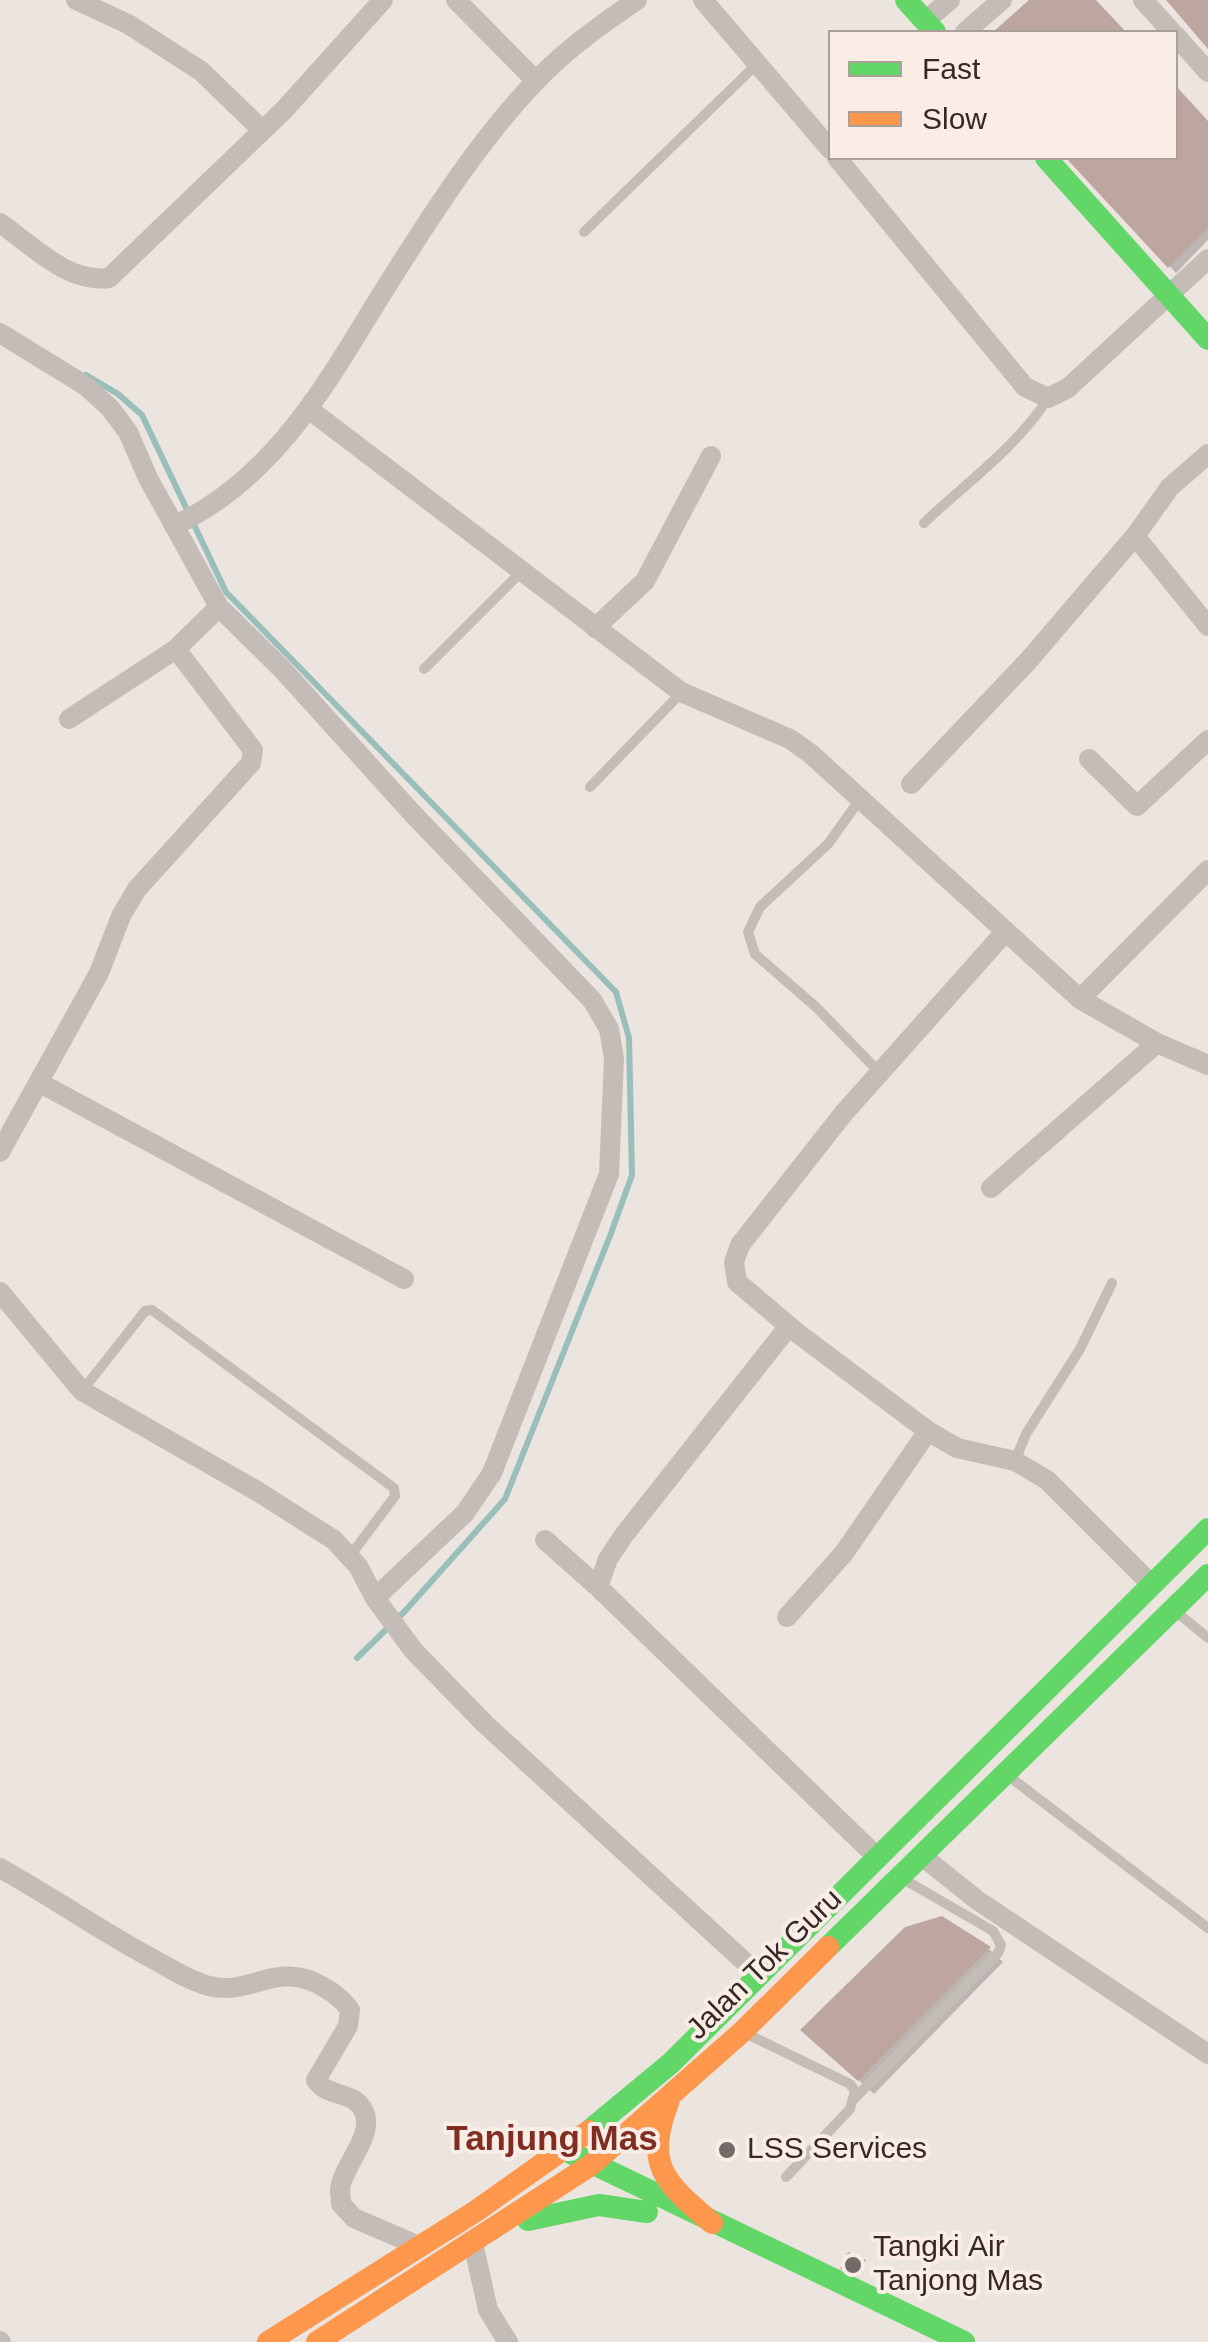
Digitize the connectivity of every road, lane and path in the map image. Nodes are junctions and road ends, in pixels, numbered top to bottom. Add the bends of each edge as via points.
1 (76, 0) edge
2 (383, 0) edge
3 (456, 0) edge
4 (637, 0) edge
5 (704, 0) edge
6 (906, 0) edge
7 (950, 0) edge
8 (1002, 0) edge
9 (1143, 0) edge
10 (930, 27) edge
11 (966, 30) edge
12 (1170, 30) edge
13 (1178, 38) edge
14 (759, 62) junction
15 (1208, 72) edge
16 (536, 81) junction
17 (262, 130) junction
18 (828, 147) edge
19 (839, 160) edge
20 (1048, 160) edge
21 (0, 223) edge
22 (584, 232) dead end
23 (1208, 258) edge
24 (1167, 294) junction
25 (0, 333) edge
26 (1208, 339) edge
27 (1048, 398) junction
28 (310, 410) junction
29 (1208, 454) edge
30 (710, 456) dead end
31 (186, 520) junction
32 (924, 523) dead end
33 (1134, 536) junction
34 (523, 571) junction
35 (218, 607) junction
36 (1208, 626) edge
37 (596, 628) junction
38 (176, 649) junction
39 (424, 669) dead end
40 (681, 692) junction
41 (69, 719) dead end
42 (1208, 740) edge
43 (1089, 759) dead end
44 (911, 784) dead end
45 (590, 787) dead end
46 (861, 798) junction
47 (1208, 870) edge
48 (1006, 932) junction
49 (1080, 999) junction
50 (1157, 1043) junction
51 (1208, 1065) edge
52 (881, 1073) junction
53 (40, 1084) junction
54 (0, 1152) edge
55 (991, 1188) dead end
56 (404, 1278) dead end
57 (1112, 1283) dead end
58 (0, 1292) edge
59 (789, 1326) junction
60 (82, 1391) junction
61 (928, 1431) junction
62 (1015, 1460) junction
63 (1208, 1529) edge
64 (545, 1540) dead end
65 (349, 1557) junction
66 (1208, 1575) edge
67 (1151, 1584) junction
68 (598, 1587) junction
69 (377, 1601) junction
70 (1174, 1609) junction
71 (787, 1617) dead end
72 (1208, 1638) edge
73 (1006, 1774) junction
74 (922, 1856) junction
75 (877, 1857) junction
76 (0, 1868) edge
77 (900, 1877) junction
78 (1208, 1928) edge
79 (759, 1975) junction
80 (742, 2032) junction
81 (1208, 2054) edge
82 (672, 2093) junction
83 (854, 2099) junction
84 (558, 2158) junction
85 (582, 2171) junction
86 (786, 2177) dead end
87 (646, 2212) junction
88 (511, 2218) junction
89 (712, 2223) junction
90 (472, 2243) junction
91 (420, 2248) junction
92 (268, 2342) edge
93 (317, 2342) edge
94 (508, 2342) edge
95 (924, 2342) edge
96 (964, 2342) edge

1 - 17 street via 201,70
2 - 17 street
3 - 16 street
4 - 16 street
5 - 14 street
6 - 10 main road
7 - 10 street
8 - 11 street
9 - 12 street
13 - 15 street
14 - 18 street
14 - 22 lane
16 - 28 street via 401,262
17 - 21 street via 109,278 88,281 67,271
19 - 27 street via 1025,387
20 - 24 main road
23 - 24 street
24 - 26 main road
24 - 27 street via 1068,388
25 - 31 street via 110,408 148,478
27 - 32 lane
28 - 31 street via 268,459
28 - 34 street
29 - 33 street via 1170,488
30 - 37 street via 645,581
31 - 35 street
33 - 36 street
33 - 44 street
34 - 37 street
34 - 39 lane
35 - 38 street
35 - 69 street via 592,1000 609,1029 614,1060 609,1174 492,1473 465,1513
37 - 40 street
38 - 41 street
38 - 53 street via 253,750 250,764 137,890
40 - 45 lane
40 - 46 street via 790,739
42 - 43 street via 1137,806
46 - 48 street
46 - 52 lane via 828,844 760,907 748,932 755,954
47 - 49 street
48 - 49 street
48 - 52 street
49 - 50 street
50 - 51 street
50 - 55 street
52 - 59 street via 740,1245 737,1282
53 - 54 street
53 - 56 street
57 - 62 lane
58 - 60 street
59 - 61 street
59 - 68 street via 624,1535
60 - 65 street via 293,1513
60 - 65 lane via 152,1310 394,1488
61 - 62 street via 957,1448
61 - 71 street via 844,1553
62 - 67 street via 1048,1480
63 - 67 main road, Jalan Tok Guru
64 - 68 street
65 - 69 street
66 - 70 main road, Jalan Tok Guru
67 - 75 main road, Jalan Tok Guru
68 - 75 street
69 - 79 street via 484,1723
70 - 72 lane
70 - 73 main road, Jalan Tok Guru
73 - 74 main road, Jalan Tok Guru
73 - 78 lane
74 - 77 main road, Jalan Tok Guru
74 - 81 street
75 - 79 main road, Jalan Tok Guru
76 - 91 street via 189,1978 236,1988 296,1974 342,1998 350,2010 348,2026 316,2080 364,2110 366,2126 340,2187 341,2204 354,2218
77 - 80 main road, Jalan Tok Guru
77 - 83 lane via 993,1931 1001,1944
79 - 84 main road, Jalan Tok Guru via 672,2063
80 - 82 main road, Jalan Tok Guru
80 - 83 lane via 850,2084
82 - 85 main road, Jalan Tok Guru
82 - 89 main road via 654,2155 674,2188
83 - 86 lane
84 - 85 main road
84 - 91 main road, Jalan Tok Guru
85 - 87 main road
85 - 88 main road, Jalan Tok Guru
85 - 89 main road
87 - 88 main road via 599,2203 525,2221
87 - 95 main road
88 - 90 main road, Jalan Tok Guru
89 - 96 main road
90 - 93 main road, Jalan Tok Guru
90 - 94 street via 488,2310
91 - 92 main road, Jalan Tok Guru

